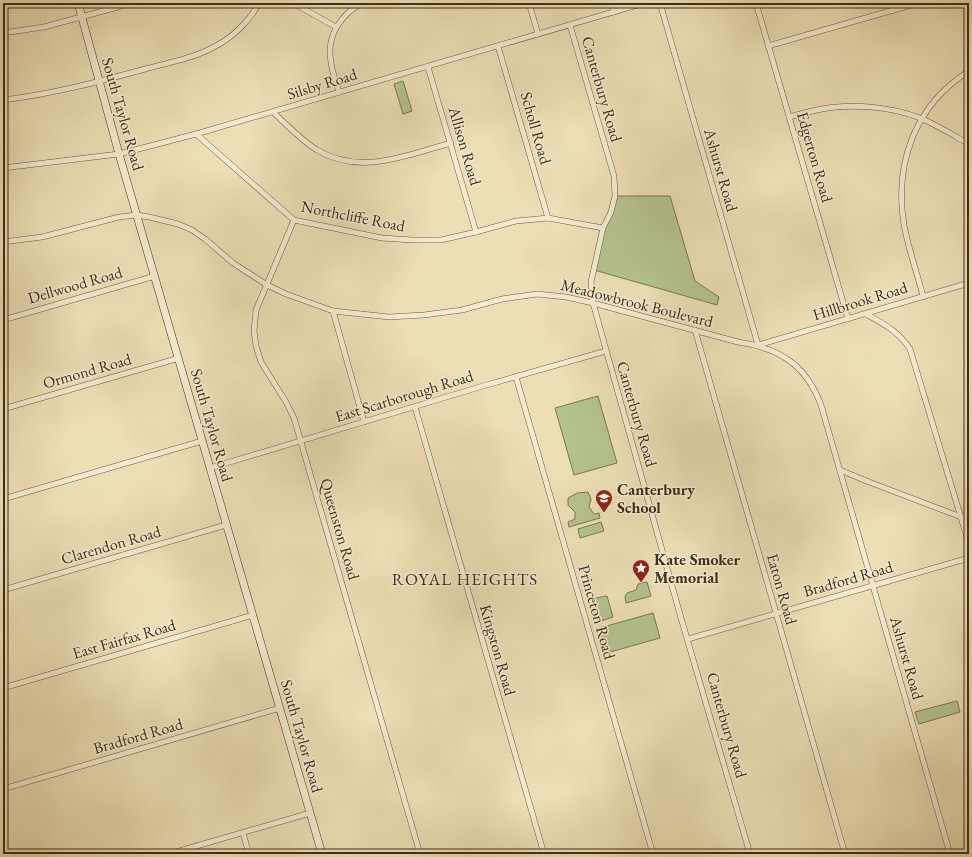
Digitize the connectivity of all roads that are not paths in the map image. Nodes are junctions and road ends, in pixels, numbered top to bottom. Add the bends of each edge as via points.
1 (78, 3) edge
2 (128, 3) edge
3 (259, 3) edge
4 (294, 3) edge
5 (362, 3) edge
6 (529, 3) edge
7 (611, 3) edge
8 (644, 3) edge
9 (660, 3) edge
10 (756, 3) edge
11 (918, 3) edge
12 (614, 12) junction
13 (82, 17) junction
14 (570, 25) junction
15 (336, 27) junction
16 (3, 33) edge
17 (538, 34) junction
18 (498, 46) junction
19 (768, 46) junction
20 (428, 67) junction
21 (969, 71) edge
22 (99, 82) junction
23 (339, 92) junction
24 (3, 100) edge
25 (273, 112) junction
26 (789, 117) junction
27 (921, 119) junction
28 (196, 134) junction
29 (451, 143) junction
30 (969, 144) edge
31 (119, 154) junction
32 (3, 168) edge
33 (137, 215) junction
34 (548, 218) junction
35 (294, 220) junction
36 (604, 228) junction
37 (476, 232) junction
38 (3, 242) edge
39 (155, 276) junction
40 (969, 283) edge
41 (267, 285) junction
42 (923, 296) junction
43 (593, 303) junction
44 (333, 311) junction
45 (866, 314) junction
46 (848, 319) junction
47 (3, 320) edge
48 (695, 330) junction
49 (758, 345) junction
50 (606, 351) junction
51 (179, 358) junction
52 (516, 377) junction
53 (415, 407) junction
54 (3, 409) edge
55 (364, 422) junction
56 (300, 440) junction
57 (202, 441) junction
58 (210, 468) junction
59 (840, 470) junction
60 (3, 499) edge
61 (961, 516) junction
62 (969, 520) edge
63 (226, 525) junction
64 (969, 544) edge
65 (969, 558) edge
66 (872, 586) junction
67 (3, 590) edge
68 (776, 614) junction
69 (253, 615) junction
70 (688, 639) junction
71 (3, 688) edge
72 (280, 708) junction
73 (3, 789) edge
74 (310, 813) junction
75 (243, 833) junction
76 (173, 854) edge
77 (249, 854) edge
78 (322, 854) edge
79 (420, 854) edge
80 (544, 854) edge
81 (653, 854) edge
82 (750, 854) edge
83 (845, 854) edge
84 (950, 854) edge

1 - 13 main road, South Taylor Road
2 - 13 street
3 - 22 street via 242,26 211,49
4 - 15 street
5 - 15 street via 348,12
6 - 17 street
7 - 12 street
8 - 12 street, Silsby Road
9 - 49 street, Ashurst Road
10 - 19 street, Edgerton Road
11 - 19 street
12 - 14 street, Silsby Road
13 - 16 street via 44,27
13 - 22 main road, South Taylor Road
14 - 17 street, Silsby Road
14 - 36 street, Canterbury Road via 614,176 612,212
15 - 23 street via 331,41 330,58
17 - 18 street, Silsby Road
18 - 20 street, Silsby Road
18 - 34 street, Scholl Road
19 - 26 street, Edgerton Road
20 - 23 street, Silsby Road
20 - 29 street, Allison Road
21 - 27 street via 946,89
22 - 24 street via 37,96
22 - 31 main road, South Taylor Road
23 - 25 street, Silsby Road
25 - 28 street, Silsby Road
25 - 29 street via 317,150 346,162 382,162
26 - 27 street via 822,109 849,107 889,110
26 - 46 street, Edgerton Road
27 - 30 street
27 - 42 street via 904,164 902,199 904,226
28 - 31 street, Silsby Road
28 - 35 street, Northcliffe Road
29 - 37 street, Allison Road
31 - 32 street, Silsby Road
31 - 33 main road, South Taylor Road
33 - 38 street, Meadowbrook Boulevard via 109,218 42,237
33 - 39 main road, South Taylor Road
33 - 41 street, Meadowbrook Boulevard via 167,220 192,230 233,263
34 - 36 street, Northcliffe Road
34 - 37 street, Northcliffe Road via 516,221
35 - 37 street, Northcliffe Road via 382,238 412,240 441,240
35 - 41 street, Queenston Road
36 - 43 street, Canterbury Road via 591,282
39 - 47 street, Dellwood Road
39 - 51 main road, South Taylor Road
40 - 42 street, Hillbrook Road
41 - 44 street, Meadowbrook Boulevard
41 - 56 street, Queenston Road via 256,310 256,346 261,362 294,418
42 - 45 street, Hillbrook Road
43 - 44 street, Meadowbrook Boulevard via 537,294 502,299 462,310 424,315 389,316
43 - 48 street, Meadowbrook Boulevard
43 - 50 street, Canterbury Road
44 - 55 street
45 - 46 street, Hillbrook Road
45 - 61 street via 902,337 910,349
46 - 49 street, Hillbrook Road
48 - 49 street, Meadowbrook Boulevard
48 - 68 street, Eaton Road
49 - 59 street, Meadowbrook Boulevard via 793,362 813,387 821,405
50 - 52 street, East Scarborough Road
50 - 70 street, Canterbury Road
51 - 54 street, Ormond Road
51 - 57 main road, South Taylor Road
52 - 53 street, East Scarborough Road
52 - 81 street, Princeton Road
53 - 55 street, East Scarborough Road
53 - 80 street, Kingston Road
55 - 56 street, East Scarborough Road
56 - 58 street, East Scarborough Road
56 - 79 street, Queenston Road
57 - 58 main road, South Taylor Road
57 - 60 street
58 - 63 main road, South Taylor Road
59 - 61 street
59 - 66 street, Ashurst Road
61 - 62 street
61 - 64 street
63 - 67 street, Clarendon Road
63 - 69 main road, South Taylor Road
65 - 66 street, Bradford Road
66 - 68 street, Bradford Road
66 - 84 street, Ashurst Road
68 - 70 street, Bradford Road
68 - 83 street, Eaton Road
69 - 71 street, East Fairfax Road
69 - 72 main road, South Taylor Road
70 - 82 street, Canterbury Road
72 - 73 street, Bradford Road
72 - 74 main road, South Taylor Road
74 - 75 street
74 - 78 main road, South Taylor Road
75 - 76 street
75 - 77 street

